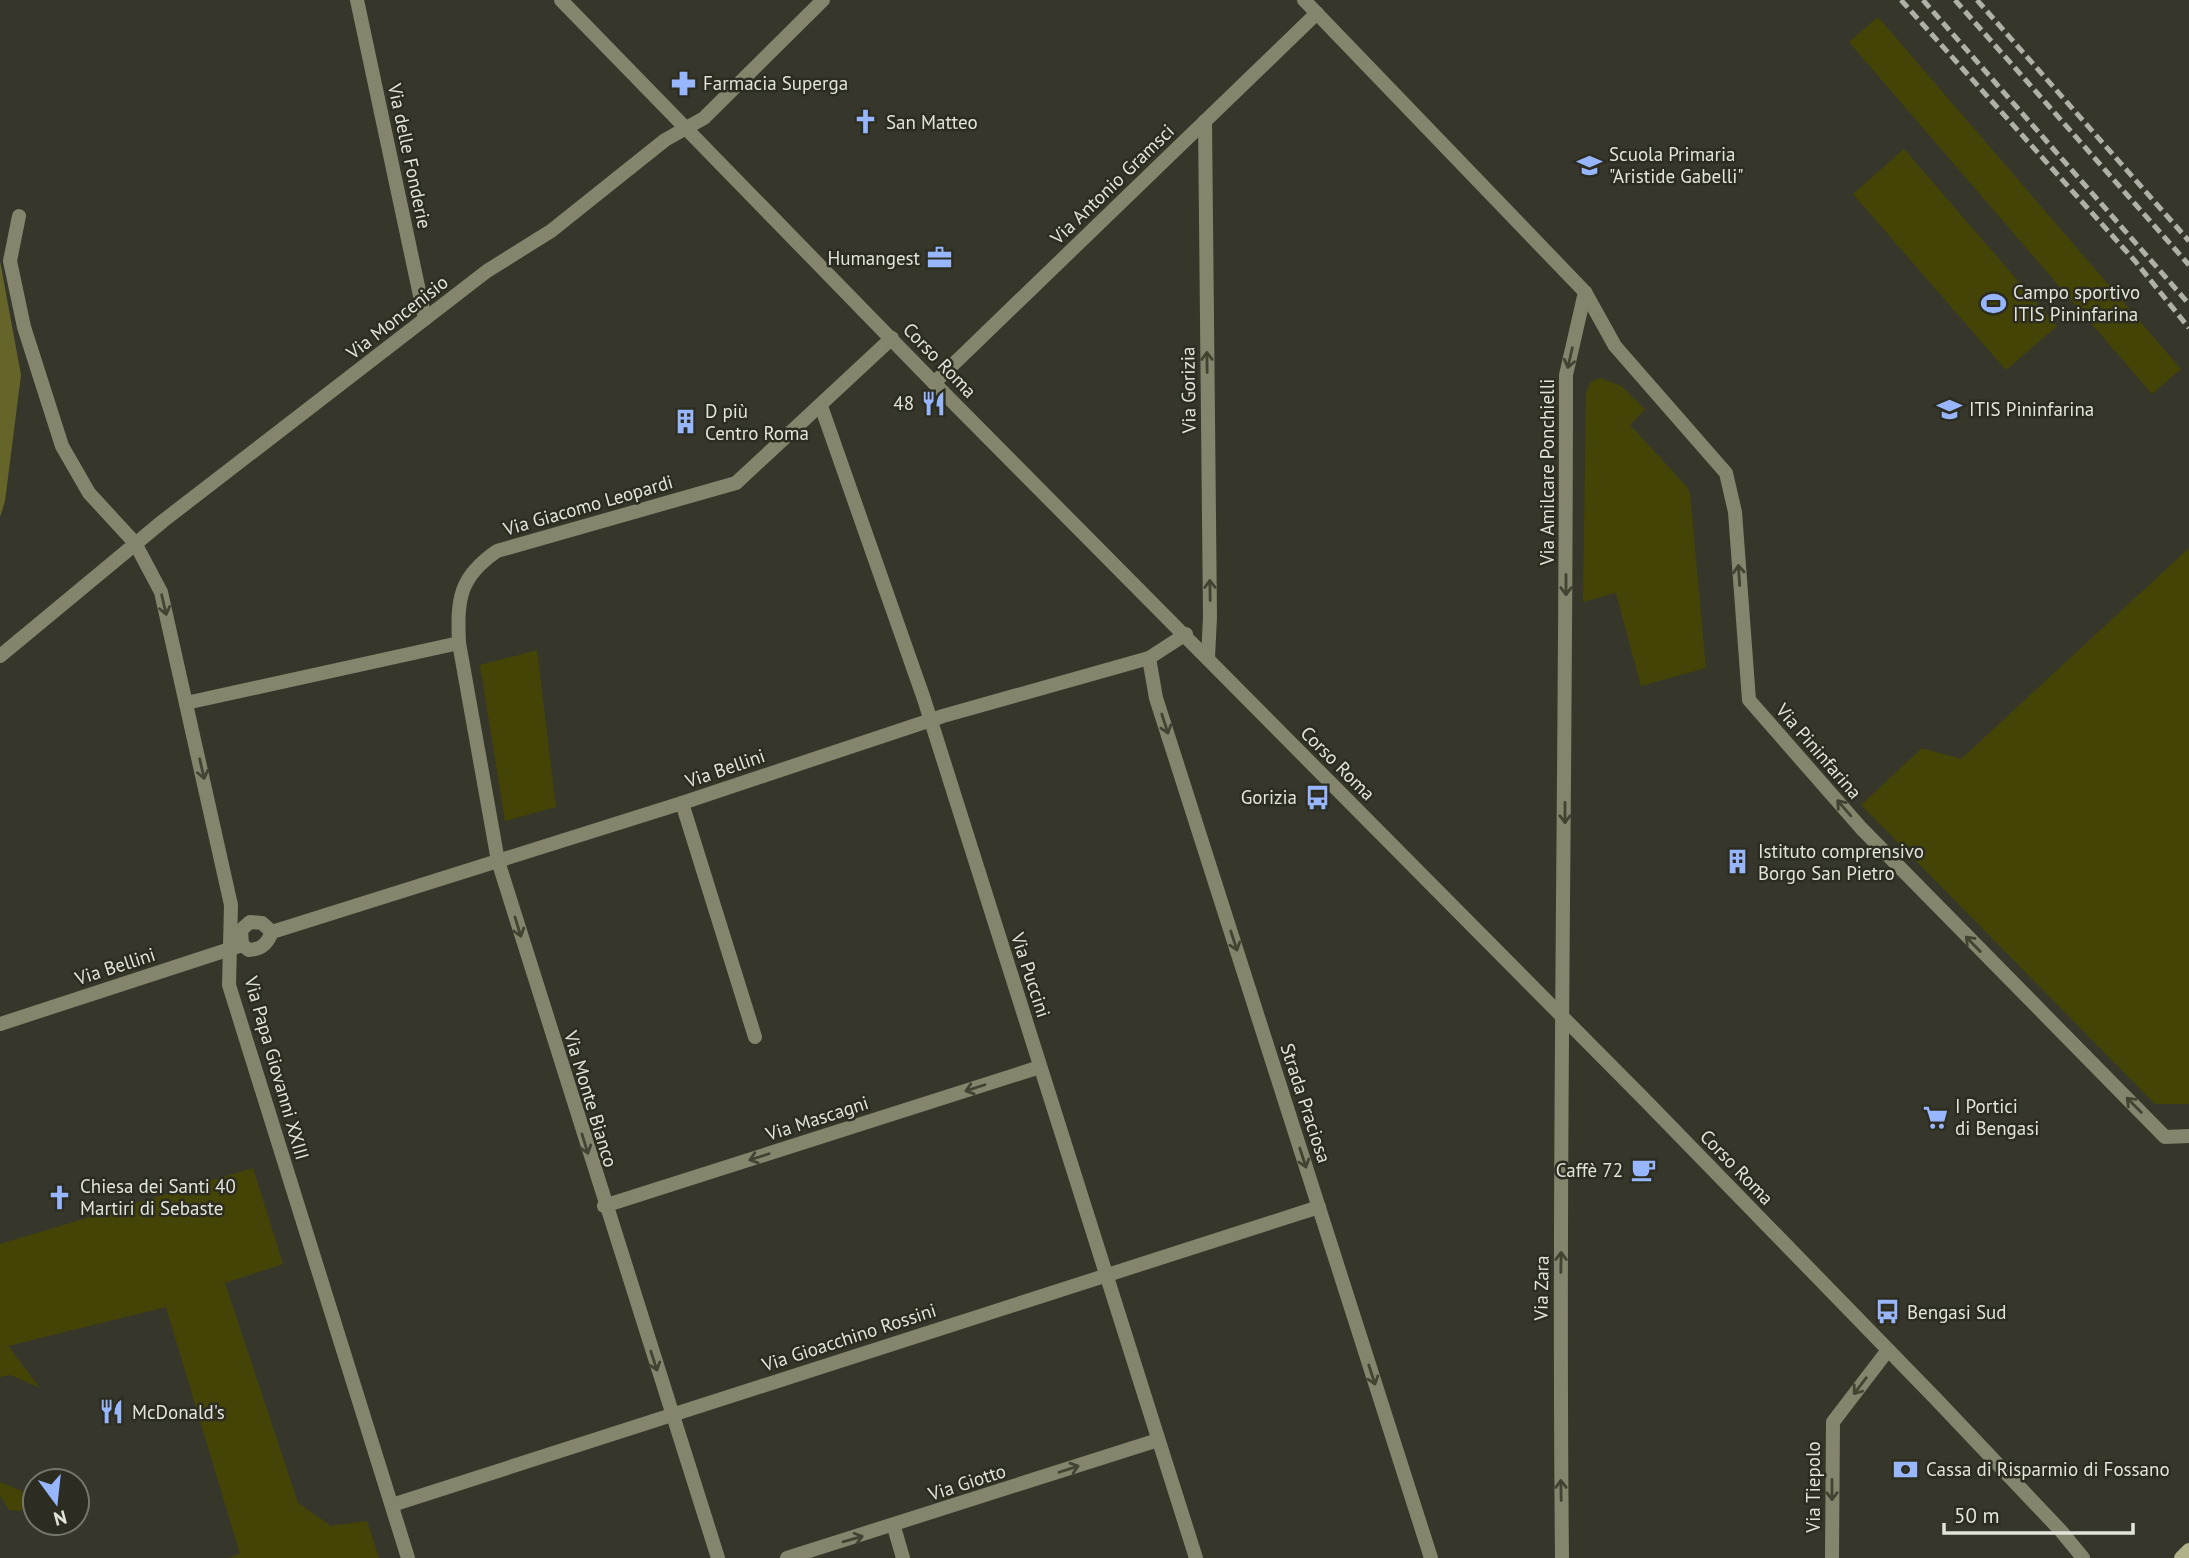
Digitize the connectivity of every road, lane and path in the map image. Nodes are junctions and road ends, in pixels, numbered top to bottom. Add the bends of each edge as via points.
1 (357, 0) edge
2 (561, 0) edge
3 (822, 0) edge
4 (1304, 0) edge
5 (1317, 13) junction
6 (1205, 121) junction
7 (686, 128) junction
8 (19, 216) dead end
9 (1586, 292) junction
10 (425, 319) junction
11 (892, 338) junction
12 (934, 383) junction
13 (821, 406) junction
14 (135, 543) junction
15 (1186, 634) junction
16 (459, 643) junction
17 (0, 656) edge
18 (1149, 658) junction
19 (1208, 658) junction
20 (186, 703) junction
21 (931, 720) junction
22 (682, 803) junction
23 (498, 861) junction
24 (272, 932) junction
25 (236, 947) junction
26 (1563, 1018) junction
27 (0, 1024) edge
28 (755, 1037) dead end
29 (1041, 1067) junction
30 (2189, 1136) edge
31 (604, 1206) junction
32 (1319, 1206) junction
33 (1106, 1276) junction
34 (1888, 1350) junction
35 (671, 1413) junction
36 (1158, 1440) junction
37 (392, 1505) junction
38 (894, 1527) junction
39 (2189, 1550) edge
40 (408, 1558) edge
41 (718, 1558) edge
42 (787, 1558) edge
43 (903, 1558) edge
44 (1196, 1558) edge
45 (1431, 1558) edge
46 (1562, 1558) edge
47 (1832, 1558) edge
48 (2083, 1558) edge
49 (2180, 1558) edge

1 - 10 street, Via delle Fonderie
2 - 7 street, Corso Roma
3 - 7 street, Via Moncenisio via 704,118
4 - 5 street
5 - 6 street, Via Antonio Gramsci
5 - 9 street
6 - 12 street, Via Antonio Gramsci
19 -> 6 street, Via Gorizia
7 - 10 street, Via Moncenisio
7 - 11 street, Corso Roma
8 - 14 street via 10,261 24,327 62,446 89,493
9 -> 26 street, Via Amilcare Ponchielli via 1566,375
30 -> 9 street, Via Pininfarina via 2165,1136 2053,1026 1861,828 1749,700 1735,512 1726,473 1615,346
10 - 14 street, Via Moncenisio
11 - 12 street, Corso Roma
11 - 13 street, Via Giacomo Leopardi
12 - 15 street, Corso Roma
13 - 16 street, Via Giacomo Leopardi via 736,482 497,551 463,586 457,608
13 - 21 street, Via Puccini
14 - 17 street, Via Moncenisio
14 -> 20 street, Via Papa Giovanni XXIII via 161,592
15 - 18 street, Via Bellini
15 - 19 street, Corso Roma
16 - 20 street
16 - 23 street, Via Monte Bianco
18 - 21 street, Via Bellini
18 -> 32 street, Strada Praciosa via 1156,698
19 - 26 street, Corso Roma
20 -> 25 street, Via Papa Giovanni XXIII via 223,862
21 - 22 street, Via Bellini
21 - 29 street, Via Puccini
22 - 23 street, Via Bellini
22 - 28 street
23 - 24 street, Via Bellini
23 -> 31 street, Via Monte Bianco
24 - 25 street, Via Bellini via 258,949
24 - 25 street, Via Bellini via 262,923 250,922 241,930
25 - 27 street, Via Bellini
25 - 37 street, Via Papa Giovanni XXIII via 229,985
26 - 34 street, Corso Roma
46 -> 26 street, Via Zara
29 -> 31 street, Via Mascagni
29 - 33 street, Via Puccini
31 -> 35 street, Via Monte Bianco
32 - 33 street, Via Gioacchino Rossini
32 -> 45 street, Strada Praciosa
33 - 35 street, Via Gioacchino Rossini
33 - 36 street, Via Puccini
34 -> 47 street, Via Tiepolo via 1833,1422
34 - 48 street, Corso Roma
35 - 37 street, Via Gioacchino Rossini
35 - 41 street, Via Monte Bianco
38 -> 36 street, Via Giotto
36 - 44 street, Via Puccini
37 - 40 street, Via Papa Giovanni XXIII
42 -> 38 street, Via Giotto
38 - 43 street
39 - 49 main road

